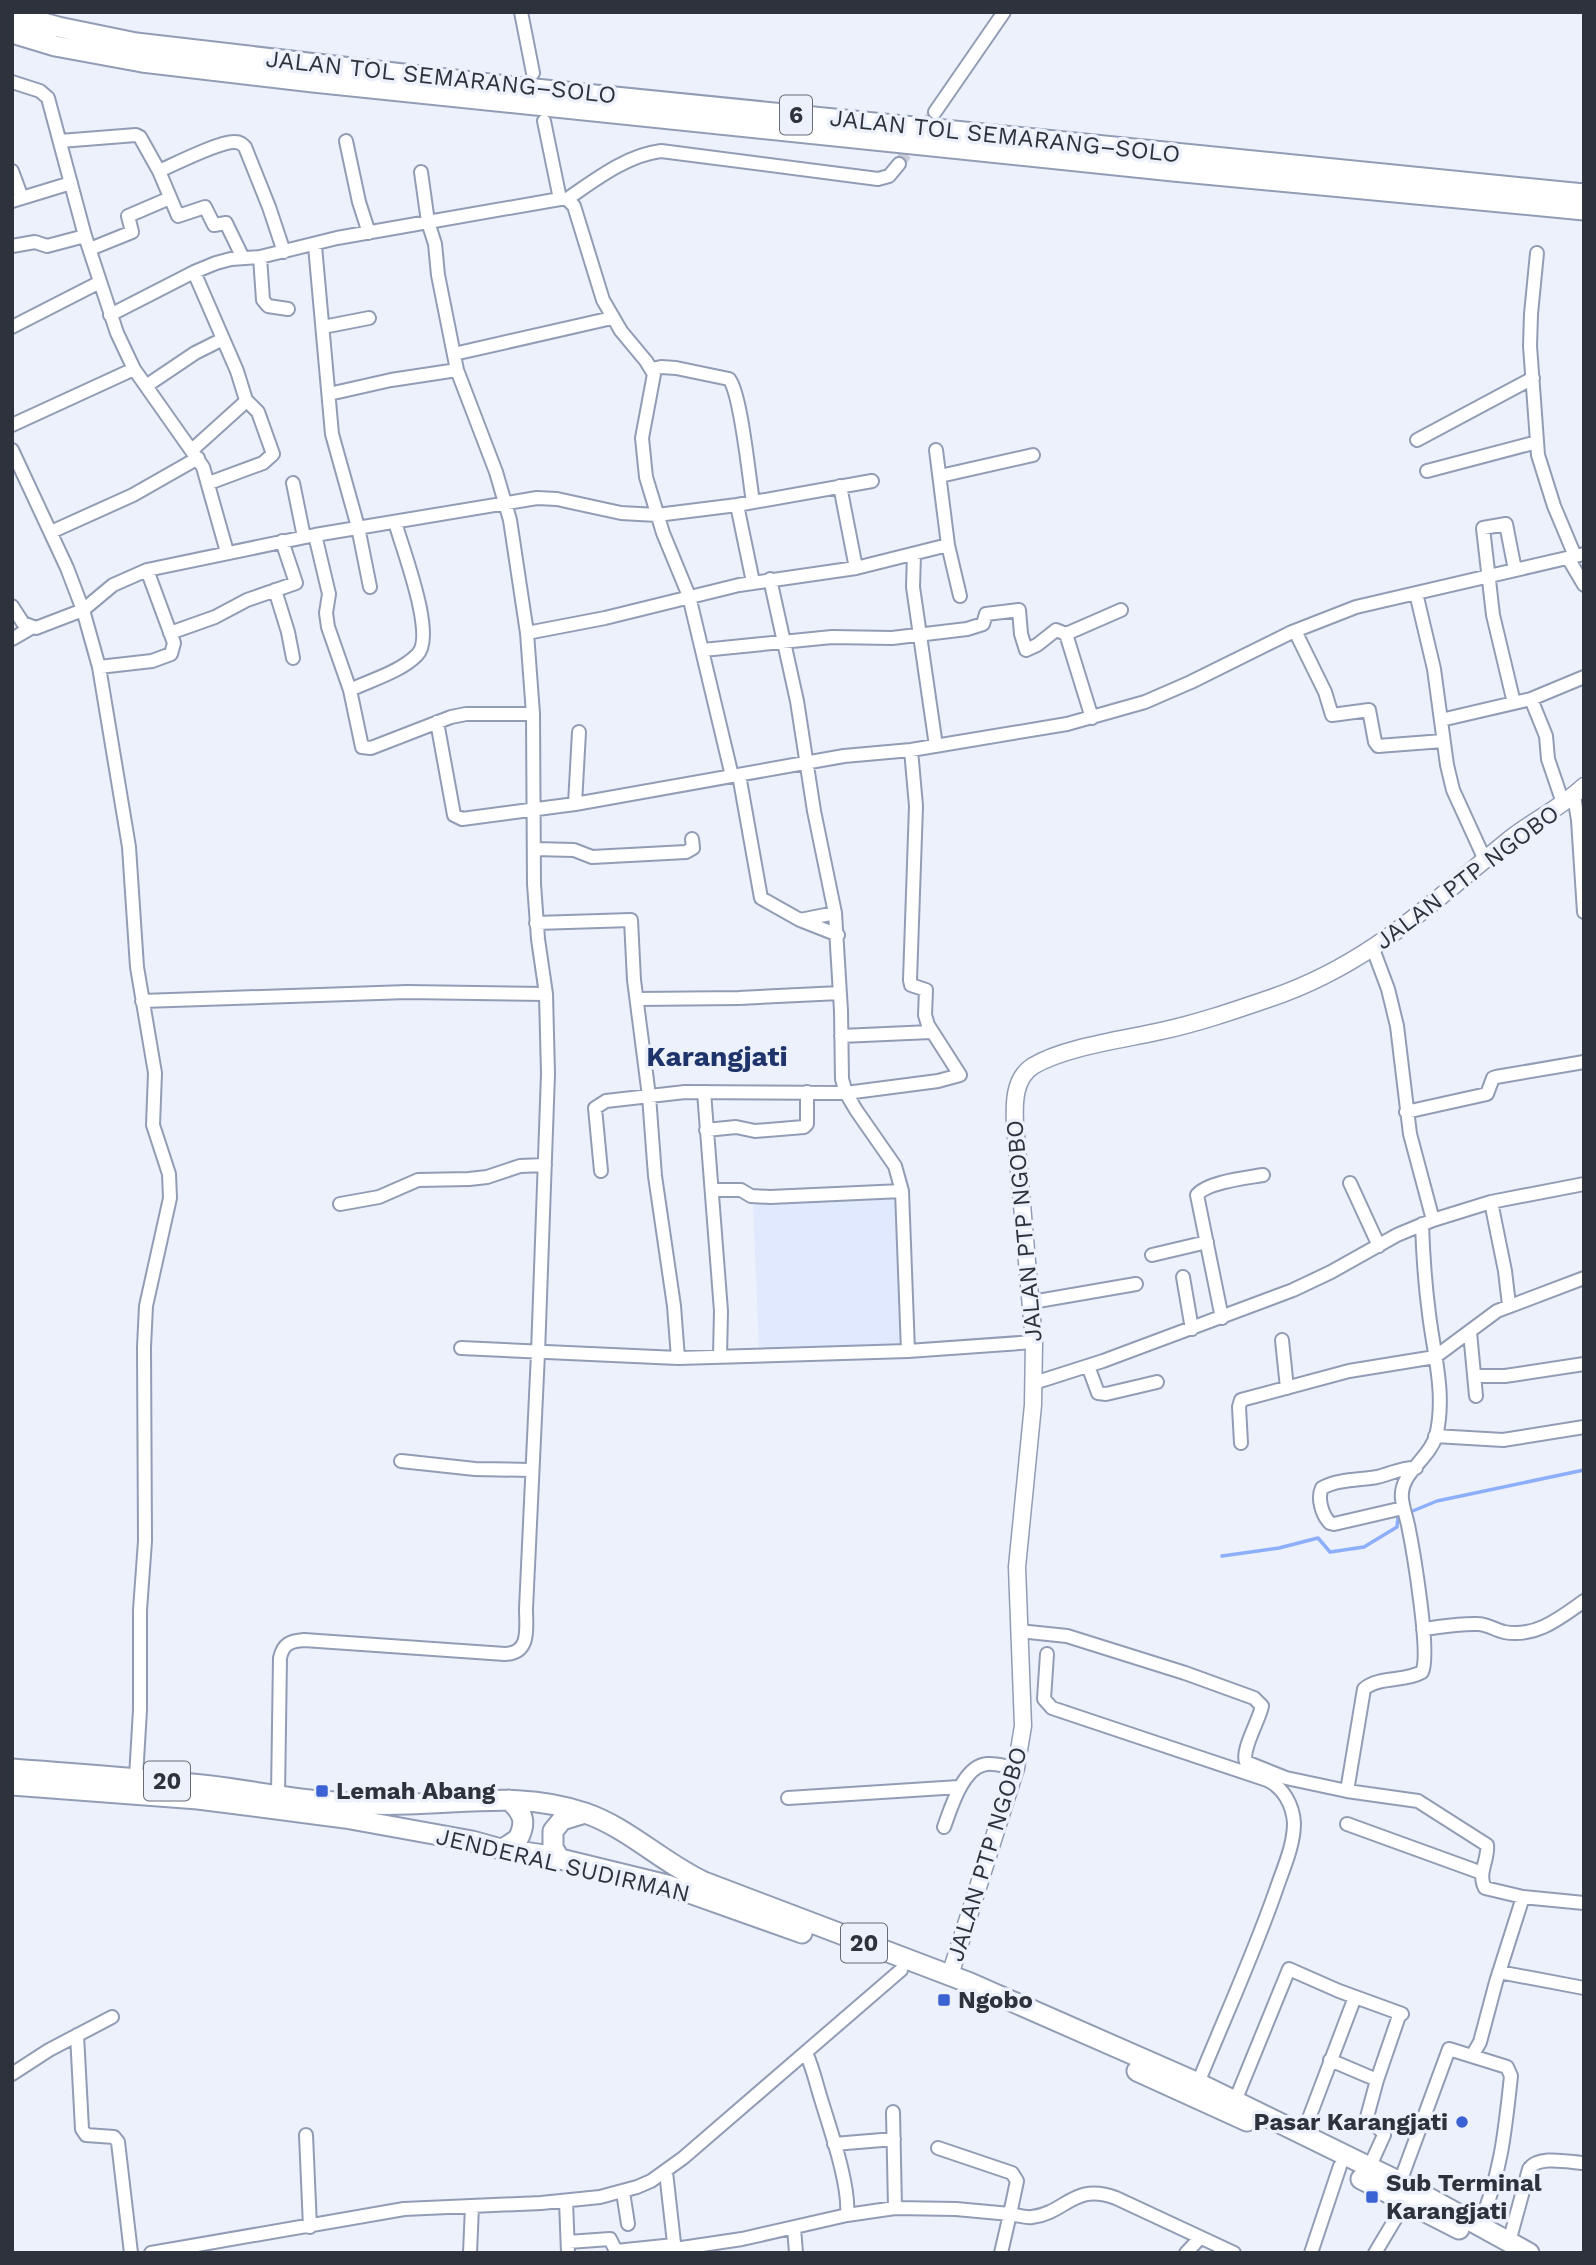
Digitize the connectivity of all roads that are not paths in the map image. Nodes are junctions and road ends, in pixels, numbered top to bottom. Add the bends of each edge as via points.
1 (521, 12) edge
2 (1004, 12) edge
3 (12, 13) edge
4 (12, 33) edge
5 (533, 73) dead end
6 (12, 82) edge
7 (934, 112) tunnel mouth
8 (544, 121) dead end
9 (60, 141) junction
10 (346, 141) dead end
11 (899, 164) tunnel mouth
12 (12, 171) edge
13 (159, 171) junction
14 (421, 172) dead end
15 (71, 183) junction
16 (1584, 194) edge
17 (170, 198) junction
18 (563, 199) junction
19 (17, 200) edge
20 (1584, 210) edge
21 (428, 222) junction
22 (369, 233) junction
23 (85, 236) junction
24 (12, 246) edge
25 (315, 246) junction
26 (90, 249) junction
27 (284, 252) junction
28 (1537, 253) dead end
29 (260, 257) junction
30 (243, 258) junction
31 (194, 272) junction
32 (100, 282) junction
33 (288, 309) dead end
34 (110, 314) junction
35 (369, 318) dead end
36 (612, 318) junction
37 (12, 327) edge
38 (323, 327) junction
39 (223, 339) junction
40 (454, 354) junction
41 (134, 369) junction
42 (652, 369) junction
43 (457, 370) junction
44 (1533, 378) junction
45 (146, 386) junction
46 (329, 394) junction
47 (246, 400) junction
48 (12, 425) edge
49 (1417, 440) dead end
50 (1537, 442) junction
51 (12, 450) edge
52 (936, 450) dead end
53 (195, 454) junction
54 (1033, 455) dead end
55 (1426, 471) dead end
56 (940, 476) junction
57 (872, 481) dead end
58 (209, 483) junction
59 (293, 483) dead end
60 (840, 486) junction
61 (505, 502) junction
62 (753, 502) junction
63 (737, 505) junction
64 (657, 515) junction
65 (395, 522) junction
66 (358, 527) junction
67 (51, 532) junction
68 (310, 536) junction
69 (282, 541) junction
70 (948, 545) junction
71 (227, 552) junction
72 (914, 554) junction
73 (1575, 556) edge
74 (856, 568) junction
75 (147, 570) junction
76 (1515, 570) junction
77 (1487, 577) junction
78 (771, 579) junction
79 (753, 582) junction
80 (1584, 585) edge
81 (370, 587) dead end
82 (275, 590) junction
83 (1416, 593) junction
84 (689, 596) junction
85 (960, 596) dead end
86 (12, 606) edge
87 (83, 610) junction
88 (1121, 610) dead end
89 (31, 628) junction
90 (1295, 631) junction
91 (170, 633) junction
92 (527, 633) junction
93 (921, 634) junction
94 (1066, 634) junction
95 (12, 639) edge
96 (784, 642) junction
97 (703, 650) junction
98 (293, 658) dead end
99 (99, 667) junction
100 (1584, 677) edge
101 (350, 690) junction
102 (1531, 699) junction
103 (1514, 703) junction
104 (533, 715) junction
105 (1092, 718) junction
106 (1441, 720) junction
107 (437, 722) junction
108 (579, 732) dead end
109 (1443, 741) junction
110 (936, 746) junction
111 (911, 750) junction
112 (805, 763) junction
113 (736, 776) junction
114 (1574, 795) edge
115 (575, 804) junction
116 (534, 810) junction
117 (692, 839) dead end
118 (534, 849) junction
119 (1485, 860) junction
120 (1584, 912) edge
121 (835, 913) junction
122 (800, 920) junction
123 (536, 923) junction
124 (838, 935) junction
125 (1373, 949) junction
126 (840, 993) junction
127 (546, 994) junction
128 (637, 999) junction
129 (142, 1001) junction
130 (930, 1032) junction
131 (841, 1036) junction
132 (1584, 1062) edge
133 (704, 1092) junction
134 (807, 1092) junction
135 (846, 1093) junction
136 (649, 1096) junction
137 (1406, 1112) junction
138 (706, 1130) junction
139 (545, 1165) junction
140 (601, 1171) dead end
141 (1263, 1175) dead end
142 (1350, 1184) dead end
143 (1584, 1184) edge
144 (713, 1190) junction
145 (902, 1191) junction
146 (1491, 1202) junction
147 (340, 1204) dead end
148 (1428, 1222) junction
149 (1207, 1242) junction
150 (1379, 1246) junction
151 (1152, 1255) dead end
152 (1183, 1277) dead end
153 (1584, 1278) edge
154 (1136, 1284) dead end
155 (1032, 1302) junction
156 (1509, 1306) junction
157 (1222, 1318) junction
158 (1192, 1329) junction
159 (1470, 1332) junction
160 (1282, 1339) dead end
161 (1034, 1342) junction
162 (461, 1348) dead end
163 (908, 1351) junction
164 (538, 1353) junction
165 (720, 1356) junction
166 (1435, 1357) junction
167 (678, 1358) junction
168 (1584, 1364) edge
169 (1088, 1366) junction
170 (1474, 1376) junction
171 (1157, 1382) dead end
172 (1034, 1383) junction
173 (1287, 1388) junction
174 (1476, 1396) dead end
175 (1584, 1427) edge
176 (1436, 1436) junction
177 (1241, 1443) dead end
178 (401, 1461) dead end
179 (1416, 1468) junction
180 (531, 1470) junction
181 (1403, 1509) junction
182 (1584, 1601) edge
183 (1423, 1629) junction
184 (1019, 1631) junction
185 (1047, 1654) dead end
186 (1016, 1768) junction
187 (12, 1769) edge
188 (136, 1777) junction
189 (12, 1785) edge
190 (959, 1787) junction
191 (1347, 1791) junction
192 (278, 1795) junction
193 (788, 1798) dead end
194 (509, 1800) junction
195 (586, 1813) junction
196 (1347, 1824) dead end
197 (944, 1826) dead end
198 (503, 1849) junction
199 (560, 1859) junction
200 (1482, 1873) junction
201 (1523, 1898) junction
202 (1584, 1903) edge
203 (901, 1970) junction
204 (1499, 1972) junction
205 (950, 1975) junction
206 (1584, 1988) edge
207 (1355, 1997) junction
208 (111, 2017) dead end
209 (77, 2035) junction
210 (806, 2053) junction
211 (1472, 2056) junction
212 (1330, 2060) junction
213 (12, 2074) edge
214 (1377, 2080) junction
215 (1198, 2083) junction
216 (1232, 2107) junction
217 (893, 2112) dead end
218 (1303, 2134) junction
219 (306, 2135) dead end
220 (894, 2140) junction
221 (834, 2144) junction
222 (938, 2148) dead end
223 (1584, 2163) edge
224 (1340, 2166) junction
225 (1369, 2168) junction
226 (666, 2172) junction
227 (623, 2192) junction
228 (1403, 2192) junction
229 (566, 2201) junction
230 (472, 2206) junction
231 (895, 2208) junction
232 (1010, 2214) junction
233 (847, 2216) junction
234 (628, 2224) dead end
235 (1479, 2226) junction
236 (310, 2227) junction
237 (794, 2228) junction
238 (1200, 2238) junction
239 (568, 2248) edge
240 (1506, 2248) edge
241 (675, 2249) edge
242 (131, 2253) edge
243 (151, 2253) edge
244 (470, 2253) edge
245 (796, 2253) edge
246 (1001, 2253) edge
247 (1186, 2253) edge
248 (1234, 2253) edge
249 (1311, 2253) edge
250 (1376, 2253) edge
251 (1529, 2253) edge

1 - 5 street
2 - 7 street
3 - 16 highway, JALAN TOL SEMARANG–SOLO / 6 via 136,43 474,82
4 - 20 highway, JALAN TOL SEMARANG–SOLO / 6 via 142,62 313,82
6 - 9 street via 45,94
8 - 18 street
9 - 13 street via 136,135
9 - 15 street
10 - 22 street
11 - 18 street via 889,176 878,179 662,151 623,164
12 - 19 street
13 - 17 street
13 - 27 street via 223,144 241,144
14 - 21 street
15 - 19 street
15 - 23 street
17 - 26 street via 129,216 132,232
17 - 30 street via 179,217 205,206 214,225 226,223
18 - 21 street
18 - 36 street via 574,206
21 - 22 street
21 - 40 street
22 - 25 street
23 - 24 street via 47,246 35,242
23 - 26 street
25 - 27 street
25 - 38 street
26 - 32 street
27 - 29 street
28 - 44 street via 1531,314
29 - 30 street
29 - 33 street via 263,300 268,306
30 - 31 street
31 - 34 street
31 - 39 street
32 - 34 street
32 - 37 street
34 - 41 street
35 - 38 street
36 - 40 street
36 - 42 street
38 - 46 street
39 - 45 street
39 - 47 street
40 - 43 street
41 - 45 street
41 - 48 street
42 - 62 street via 676,368 729,379 733,384
42 - 64 street via 642,438 646,477
43 - 46 street
43 - 61 street
44 - 49 street
44 - 50 street
45 - 53 street
46 - 66 street via 332,434
47 - 53 street
47 - 58 street via 258,412 273,454 263,463
50 - 55 street
50 - 73 street via 1545,483
51 - 67 street
52 - 56 street
53 - 58 street
53 - 67 street via 133,495
54 - 56 street
56 - 70 street
57 - 60 street
58 - 71 street
59 - 68 street
60 - 62 street
60 - 74 street
61 - 64 street via 557,499 621,513
61 - 65 street
61 - 92 street
62 - 63 street
63 - 64 street
63 - 79 street
64 - 84 street
65 - 66 street
65 - 101 street via 424,623 424,645 408,662
66 - 68 street
66 - 81 street
67 - 87 street
68 - 69 street
68 - 101 street via 330,594 328,627
69 - 71 street
69 - 82 street via 296,582
70 - 72 street
70 - 85 street
71 - 75 street
72 - 74 street
72 - 93 street via 913,587
73 - 76 street
73 - 80 street
74 - 78 street
75 - 87 street via 113,585
75 - 91 street
76 - 77 street
76 - 77 street via 1506,524 1483,528
77 - 83 street
77 - 103 street
78 - 79 street
78 - 96 street
79 - 84 street
82 - 91 street
82 - 98 street
83 - 90 street via 1356,607
83 - 106 street
84 - 92 street
84 - 97 street
86 - 89 street
87 - 89 street
87 - 99 street
88 - 94 street
89 - 95 street
90 - 105 street via 1164,694
90 - 109 street via 1332,715 1369,710 1378,746
91 - 99 street via 174,648 166,657
92 - 104 street
93 - 94 street via 978,627 986,614 1018,610 1026,650 1056,630
93 - 96 street
93 - 110 street
94 - 105 street
96 - 97 street
96 - 112 street
97 - 113 street
99 - 129 street via 129,847
100 - 102 street
101 - 107 street via 364,748
102 - 103 street
102 - 114 street via 1546,736 1548,759
103 - 106 street
104 - 107 street via 466,714
104 - 116 street
105 - 110 street
106 - 109 street
107 - 116 street via 457,818
108 - 115 street
109 - 119 street via 1453,790
110 - 111 street
111 - 112 street
111 - 130 street via 916,806 910,980 914,988 926,990
112 - 113 street
112 - 121 street
113 - 115 street
113 - 122 street via 761,898
114 - 119 main road, JALAN PTP NGOBO
114 - 120 street
115 - 116 street
116 - 118 street
117 - 118 street via 693,848 686,852 592,857 574,850
118 - 123 street
119 - 125 main road, JALAN PTP NGOBO
121 - 122 street
121 - 124 street
122 - 124 street
123 - 127 street
123 - 128 street via 630,919
124 - 126 street
125 - 137 street via 1401,1045
125 - 155 main road, JALAN PTP NGOBO via 1271,998 1192,1024 1056,1056 1026,1073 1016,1093 1015,1124
126 - 128 street
126 - 131 street
127 - 129 street via 407,992
127 - 139 street
128 - 136 street
129 - 188 street via 155,1073 153,1125 170,1186 146,1306 145,1541
130 - 131 street
130 - 135 street via 960,1075
131 - 135 street
132 - 137 street via 1496,1077 1487,1094
133 - 134 street
133 - 136 street
133 - 138 street
134 - 135 street
134 - 138 street via 804,1127
135 - 145 street via 895,1166
136 - 140 street via 614,1099 596,1108
136 - 167 street
137 - 148 street
138 - 144 street
139 - 147 street via 469,1180 418,1180 379,1196
139 - 164 street
141 - 149 street via 1201,1189 1197,1202
142 - 150 street
143 - 146 street
144 - 145 street via 741,1190 751,1196
144 - 165 street
145 - 163 street
146 - 148 street
146 - 156 street
148 - 150 street
148 - 166 street via 1426,1287
149 - 151 street
149 - 157 street
150 - 157 street via 1314,1281
152 - 158 street
153 - 156 street
154 - 155 street
155 - 161 main road, JALAN PTP NGOBO
156 - 159 street
157 - 158 street
158 - 169 street
159 - 166 street
159 - 170 street
160 - 173 street
161 - 163 street
161 - 172 main road, JALAN PTP NGOBO
162 - 164 street
163 - 165 street
164 - 167 street
164 - 180 street
165 - 167 street
166 - 173 street via 1349,1371
166 - 176 street via 1440,1400
168 - 170 street
169 - 171 street via 1098,1393
169 - 172 street
170 - 174 street
172 - 184 main road, JALAN PTP NGOBO via 1018,1550
173 - 177 street via 1241,1400
175 - 176 street via 1503,1440
176 - 179 street
178 - 180 street
179 - 181 street via 1402,1488
179 - 181 street via 1331,1484 1319,1494 1326,1520 1334,1524
180 - 192 street via 524,1647 505,1654 289,1642 280,1658
181 - 183 street
182 - 183 street via 1532,1631 1507,1632 1475,1623
183 - 191 street via 1426,1663 1422,1672 1364,1689
184 - 186 main road, JALAN PTP NGOBO via 1023,1726
184 - 191 street via 1067,1636 1254,1698 1262,1706 1244,1756 1246,1762 1286,1778
185 - 215 street via 1044,1699 1052,1708 1267,1780 1280,1787 1287,1799 1294,1821 1292,1843 1255,1950
186 - 190 street via 987,1763
186 - 205 main road, JALAN PTP NGOBO
187 - 188 highway, JENDERAL SUDIRMAN / 20
188 - 192 highway, JENDERAL SUDIRMAN / 20
189 - 198 highway, JENDERAL SUDIRMAN / 20 via 160,1794 290,1810
190 - 193 street
190 - 197 street
191 - 200 street via 1408,1798 1430,1807 1487,1844
192 - 194 highway, JENDERAL SUDIRMAN / 20 via 407,1804
194 - 195 highway, JENDERAL SUDIRMAN / 20
194 - 198 highway via 521,1812 523,1828 519,1839
195 - 199 highway via 562,1820 552,1831
195 - 205 highway, JENDERAL SUDIRMAN / 20 via 704,1882
196 - 200 street
198 - 199 highway, JENDERAL SUDIRMAN / 20
199 - 203 highway, JENDERAL SUDIRMAN / 20 via 679,1889
200 - 201 street via 1485,1888
201 - 202 street
201 - 204 street
203 - 210 street
203 - 216 highway, JENDERAL SUDIRMAN / 20
204 - 206 street
204 - 211 street
205 - 215 highway, JENDERAL SUDIRMAN / 20
207 - 212 street
207 - 214 street via 1401,2013
207 - 216 street via 1289,1969
208 - 209 street
209 - 213 street
209 - 242 street via 82,2129 86,2135 118,2141
210 - 221 street
210 - 226 street
211 - 228 street via 1449,2049
211 - 235 street via 1504,2066 1511,2076 1503,2152
212 - 214 street
212 - 218 street
214 - 225 street via 1367,2117 1384,2136
215 - 216 highway, JENDERAL SUDIRMAN / 20
216 - 218 highway, JENDERAL SUDIRMAN / 20
216 - 224 highway, JENDERAL SUDIRMAN / 20
217 - 220 street
218 - 225 highway, JENDERAL SUDIRMAN / 20
219 - 236 street
220 - 221 street
220 - 231 street
221 - 233 street
222 - 232 street via 1016,2176
223 - 240 street via 1532,2164
224 - 228 highway, JENDERAL SUDIRMAN / 20
224 - 249 street
225 - 228 highway, JENDERAL SUDIRMAN / 20
226 - 227 street
226 - 241 street
227 - 229 street
227 - 234 street
228 - 235 highway, JENDERAL SUDIRMAN / 20
228 - 240 highway, JENDERAL SUDIRMAN / 20
228 - 250 street
229 - 230 street
229 - 239 street
230 - 236 street via 404,2209
230 - 244 street
231 - 232 street
231 - 233 street
232 - 238 street via 1038,2216 1079,2196 1101,2193
232 - 246 street
233 - 237 street
235 - 240 highway, JENDERAL SUDIRMAN / 20
236 - 243 street
237 - 241 street
237 - 245 street
238 - 247 street
238 - 248 street
239 - 241 street via 610,2239 617,2251
240 - 251 highway, JENDERAL SUDIRMAN / 20

